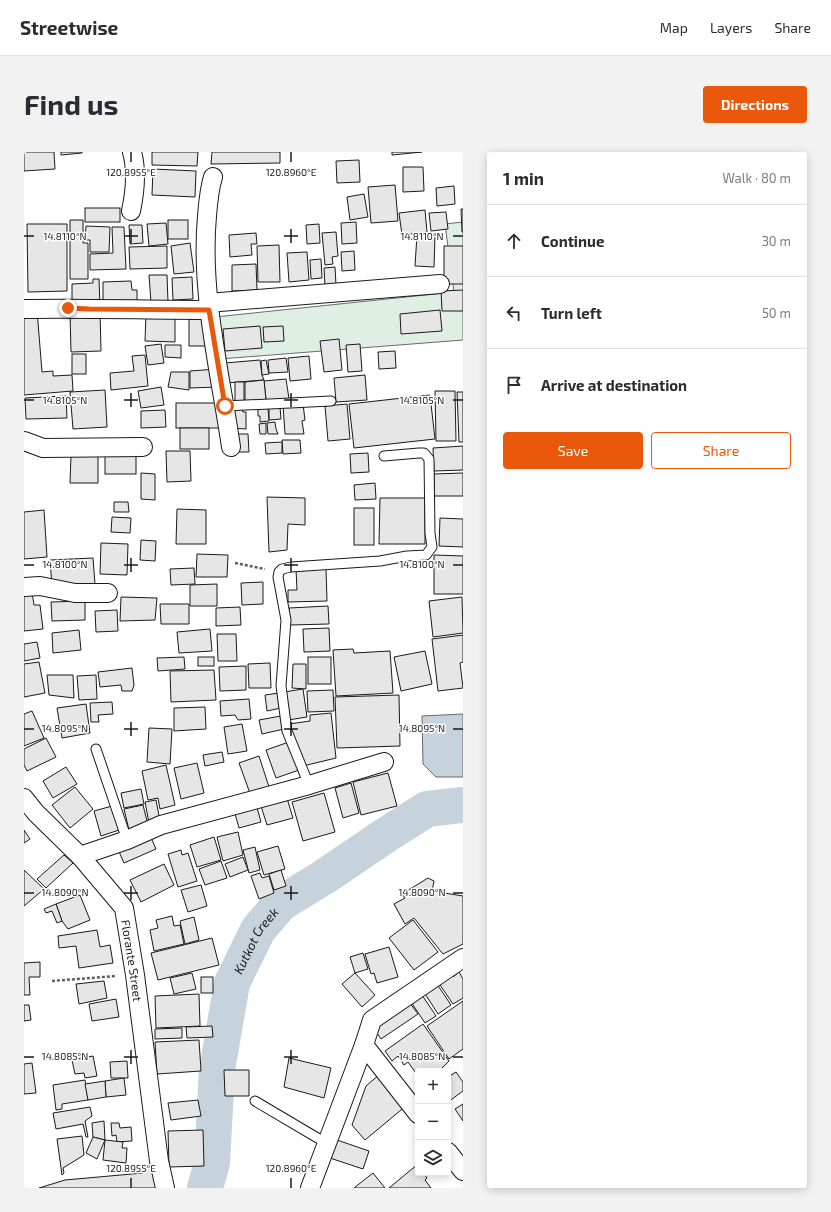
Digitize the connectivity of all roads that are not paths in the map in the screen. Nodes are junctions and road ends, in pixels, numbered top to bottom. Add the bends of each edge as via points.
1 (132, 152) edge
2 (213, 177) dead end
3 (131, 211) dead end
4 (440, 284) dead end
5 (209, 306) junction
6 (24, 309) edge
7 (331, 401) dead end
8 (225, 406) junction
9 (24, 441) edge
10 (143, 447) dead end
11 (231, 447) dead end
12 (384, 456) dead end
13 (24, 587) edge
14 (108, 593) dead end
15 (96, 749) dead end
16 (384, 762) dead end
17 (309, 785) junction
18 (24, 798) edge
19 (127, 840) junction
20 (80, 856) junction
21 (463, 958) edge
22 (364, 1046) junction
23 (255, 1101) dead end
24 (415, 1110) edge
25 (326, 1143) junction
26 (451, 1156) edge
27 (463, 1170) edge
28 (314, 1185) edge
29 (165, 1188) edge

1 - 3 street via 135,161
2 - 5 street via 204,249
4 - 5 street
5 - 6 street
5 - 8 street
7 - 8 lane
8 - 11 street
9 - 10 street via 43,448
12 - 17 lane via 424,453 429,459 432,547 426,555 291,567 279,572 286,620 280,686 287,731
13 - 14 street via 40,586 76,593
15 - 19 lane
16 - 17 street
17 - 19 street via 161,826
18 - 20 street, Florante Street
19 - 20 street
20 - 29 street, Florante Street via 124,908 159,1161
21 - 22 street via 372,1020
22 - 24 street
22 - 25 street
23 - 25 lane
25 - 28 street
26 - 27 street

